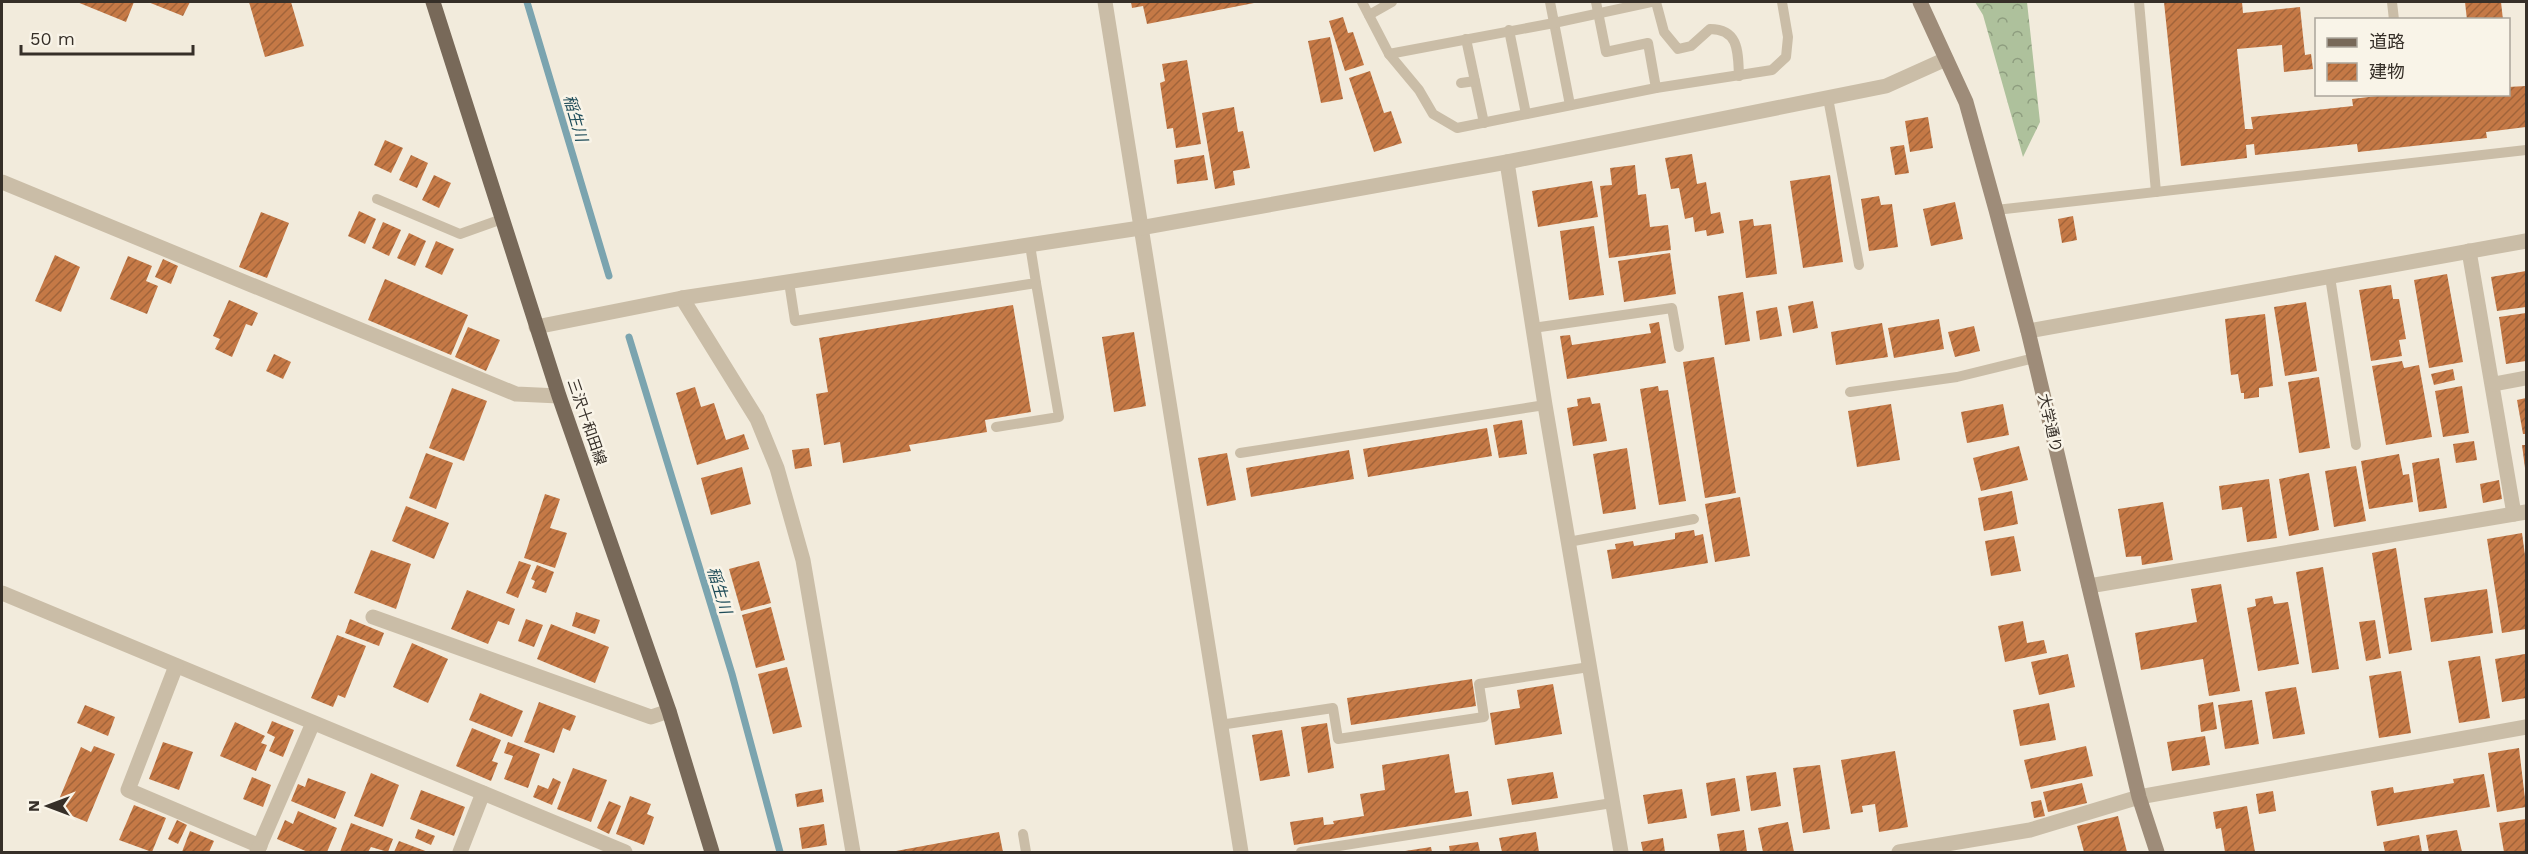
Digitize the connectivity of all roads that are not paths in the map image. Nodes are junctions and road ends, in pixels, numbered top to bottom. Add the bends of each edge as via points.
1 (433, 2) edge
2 (1105, 2) edge
3 (1362, 2) edge
4 (1392, 2) edge
5 (1550, 2) edge
6 (1596, 2) edge
7 (1651, 2) edge
8 (1656, 2) edge
9 (1782, 2) edge
10 (1920, 2) edge
11 (2139, 2) edge
12 (2392, 2) edge
13 (1636, 3) edge
14 (1598, 14) junction
15 (1369, 15) junction
16 (2394, 18) edge
17 (1554, 23) junction
18 (1509, 30) junction
19 (1466, 39) junction
20 (1389, 54) junction
21 (1946, 59) junction
22 (1518, 73) junction
23 (1505, 75) dead end
24 (1739, 76) junction
25 (1475, 81) junction
26 (1461, 83) dead end
27 (1656, 88) junction
28 (1828, 98) junction
29 (1570, 105) junction
30 (1526, 114) junction
31 (1484, 123) junction
32 (2526, 150) edge
33 (1507, 162) junction
34 (2, 182) edge
35 (2156, 192) junction
36 (377, 199) dead end
37 (1996, 210) junction
38 (502, 219) junction
39 (1140, 228) junction
40 (2526, 241) edge
41 (1030, 245) junction
42 (2469, 251) junction
43 (1859, 265) dead end
44 (2330, 277) junction
45 (789, 282) junction
46 (1036, 283) junction
47 (682, 298) junction
48 (536, 327) junction
49 (1533, 328) junction
50 (2028, 331) junction
51 (1679, 347) dead end
52 (2034, 358) junction
53 (2526, 378) edge
54 (2494, 384) junction
55 (1850, 392) dead end
56 (559, 396) junction
57 (1545, 405) junction
58 (996, 427) dead end
59 (2356, 445) dead end
60 (1240, 453) dead end
61 (2520, 513) edge
62 (1694, 519) dead end
63 (1568, 542) junction
64 (2090, 586) junction
65 (2, 593) edge
66 (373, 617) dead end
67 (176, 666) junction
68 (1589, 667) junction
69 (669, 711) junction
70 (313, 723) junction
71 (1220, 725) junction
72 (2526, 727) edge
73 (483, 793) junction
74 (2139, 797) junction
75 (1612, 803) junction
76 (1023, 834) dead end
77 (258, 849) edge
78 (460, 852) edge
79 (625, 852) edge
80 (712, 852) edge
81 (853, 852) edge
82 (1026, 852) edge
83 (1241, 852) edge
84 (1301, 852) edge
85 (1621, 852) edge
86 (1899, 852) edge
87 (2157, 852) edge

1 - 38 main road, 三沢十和田線
2 - 39 street
3 - 15 lane
4 - 15 lane
5 - 17 lane
6 - 14 lane
7 - 13 lane
8 - 24 lane via 1664,32 1678,49 1692,46 1710,29 1732,35 1738,50
9 - 24 lane via 1788,38 1786,57 1772,70
10 - 21 street, 大学通り
11 - 35 lane
12 - 16 lane
13 - 14 lane
14 - 17 lane
14 - 27 lane via 1606,52 1648,43
15 - 20 lane
17 - 18 lane
17 - 29 lane
18 - 19 lane
18 - 22 lane
19 - 20 lane
19 - 25 lane
20 - 31 lane via 1433,114 1456,128
21 - 28 street via 1886,86
21 - 37 street, 大学通り via 1966,102
22 - 23 lane
22 - 30 lane
24 - 27 lane
25 - 26 lane
25 - 31 lane
27 - 29 lane
28 - 33 street
28 - 43 lane
29 - 30 lane
30 - 31 lane
32 - 35 lane
33 - 39 street
33 - 49 street
34 - 56 street via 516,394
35 - 37 lane
36 - 38 lane via 460,234
37 - 50 street, 大学通り
38 - 48 main road, 三沢十和田線
39 - 41 street
39 - 71 street
40 - 42 street
41 - 45 street
41 - 46 lane
42 - 44 street
42 - 54 street
44 - 50 street
44 - 59 lane
45 - 46 lane via 795,321
45 - 47 street
46 - 58 lane via 1059,417
47 - 48 street
47 - 81 street via 758,419 777,468 803,560
48 - 56 main road, 三沢十和田線
49 - 51 lane via 1672,308
49 - 57 street
50 - 52 street, 大学通り
52 - 55 lane via 1957,377
52 - 64 street, 大学通り
53 - 54 street
54 - 61 street
56 - 69 main road, 三沢十和田線
57 - 60 lane
57 - 63 street
61 - 64 street
62 - 63 lane
63 - 68 street
64 - 74 street, 大学通り
65 - 67 street
66 - 69 street via 651,717
67 - 70 street
67 - 77 street via 128,790
68 - 71 lane via 1479,684 1484,717 1338,740 1334,708
68 - 75 street
69 - 80 main road, 三沢十和田線
70 - 73 street
70 - 77 street
71 - 83 street
72 - 74 street
73 - 78 street
73 - 79 street
74 - 86 street via 2030,830
74 - 87 street, 大学通り
75 - 84 lane
75 - 85 street
76 - 82 lane

